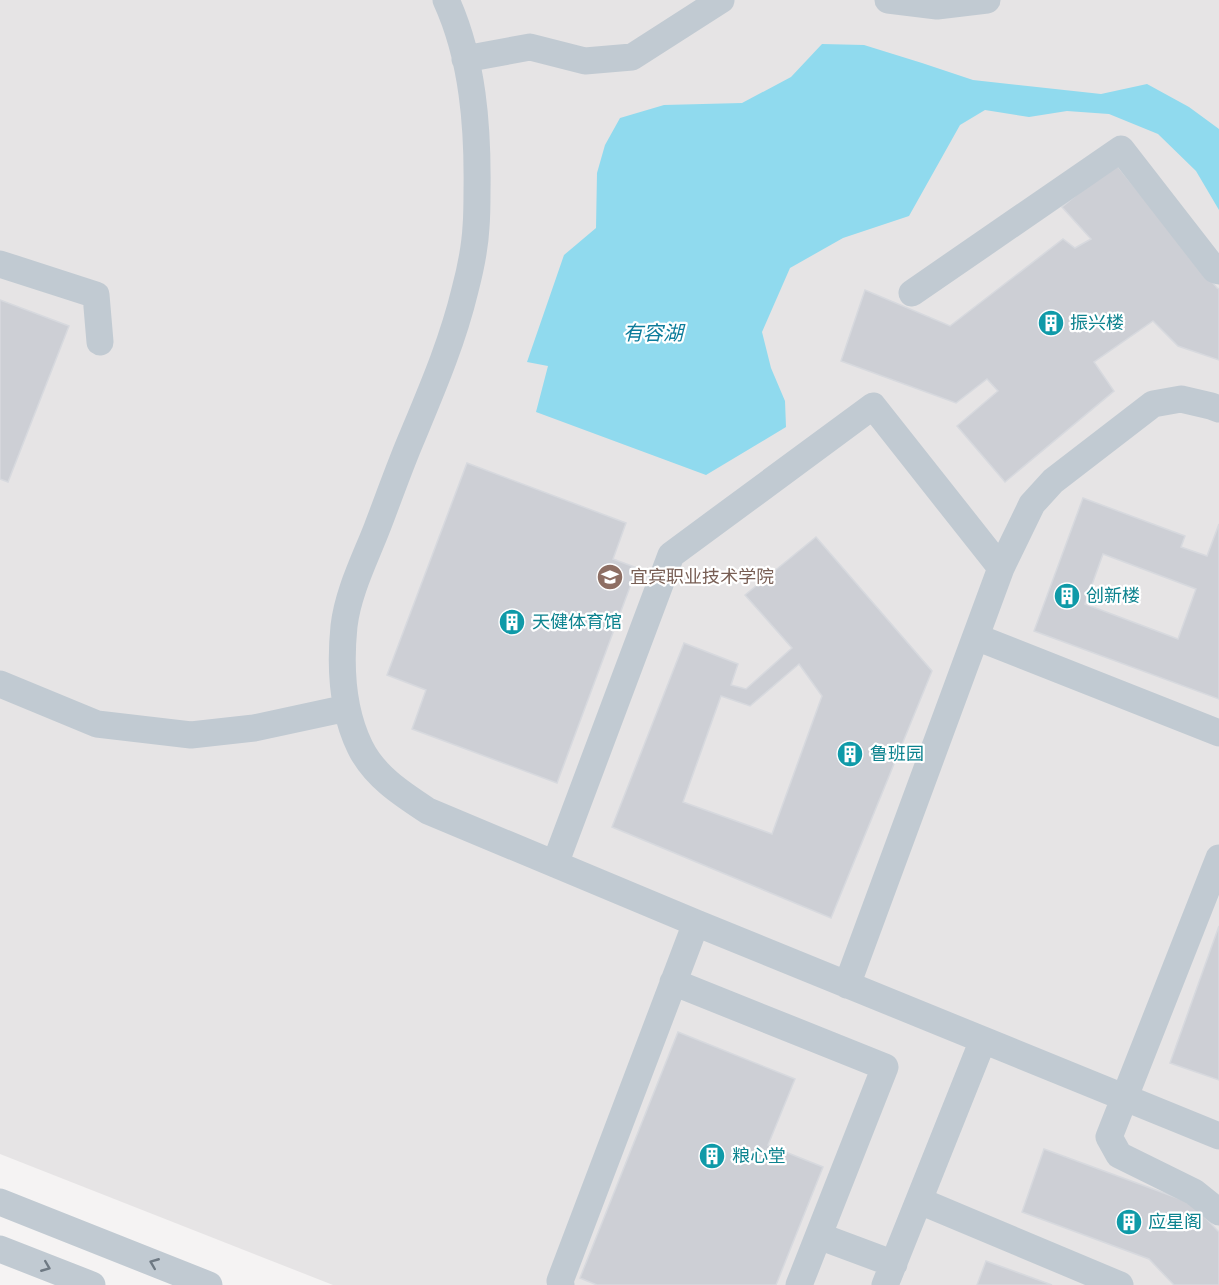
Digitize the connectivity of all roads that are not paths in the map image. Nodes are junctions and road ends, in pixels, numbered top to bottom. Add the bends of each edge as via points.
1 (447, 0) edge
2 (721, 0) edge
3 (888, 0) edge
4 (987, 0) edge
5 (465, 59) junction
6 (0, 264) edge
7 (1219, 271) edge
8 (912, 293) dead end
9 (100, 342) dead end
10 (1219, 409) edge
11 (1001, 568) junction
12 (976, 637) junction
13 (0, 684) edge
14 (347, 708) junction
15 (1219, 733) edge
16 (1219, 858) edge
17 (555, 864) junction
18 (696, 923) junction
19 (674, 982) junction
20 (848, 985) junction
21 (983, 1040) junction
22 (1124, 1098) junction
23 (1219, 1136) edge
24 (920, 1201) junction
25 (0, 1202) edge
26 (1219, 1212) edge
27 (819, 1236) junction
28 (0, 1248) edge
29 (890, 1275) edge
30 (92, 1285) edge
31 (209, 1285) edge
32 (561, 1285) edge
33 (799, 1285) edge
34 (1119, 1285) edge

1 - 5 street
2 - 5 street via 632,57 585,61 530,47
3 - 4 street via 936,6
5 - 14 street via 474,111 477,169 476,228 465,290 444,360 353,590 345,625 343,664
6 - 9 street via 96,295
7 - 8 street via 1121,149
10 - 11 street via 1181,399 1153,404 1053,481 1032,504
11 - 12 street
11 - 17 street via 873,406 671,555
12 - 15 street
12 - 20 street
13 - 14 street via 97,724 191,735 255,728
14 - 17 street via 360,748 379,774 402,794 428,811
16 - 22 street
17 - 18 street
18 - 19 street
18 - 20 street
19 - 27 street via 885,1067
19 - 32 street
20 - 21 street
21 - 22 street
21 - 24 street
22 - 23 street
22 - 26 street via 1109,1137 1119,1155 1194,1192
24 - 29 street
24 - 34 street
31 -> 25 street
27 - 29 street
27 - 33 street
28 -> 30 street

